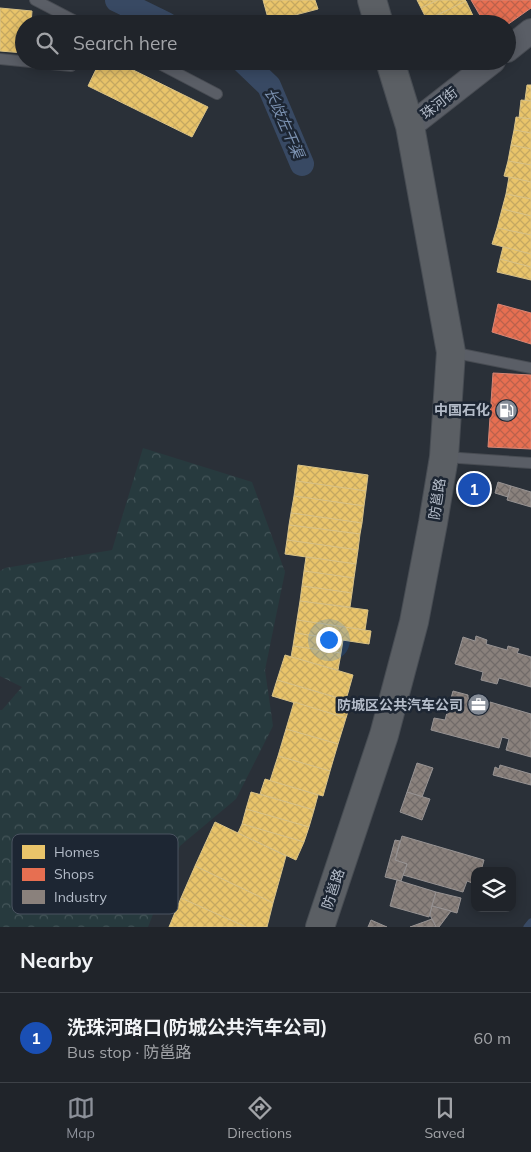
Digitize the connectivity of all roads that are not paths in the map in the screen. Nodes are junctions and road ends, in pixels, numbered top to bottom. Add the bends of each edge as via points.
1 (34, 0) edge
2 (372, 0) edge
3 (63, 15) edge
4 (376, 15) edge
5 (531, 31) edge
6 (516, 43) edge
7 (0, 59) edge
8 (15, 60) edge
9 (171, 70) edge
10 (393, 70) edge
11 (482, 70) edge
12 (217, 94) dead end
13 (410, 126) junction
14 (451, 352) junction
15 (531, 368) edge
16 (444, 457) junction
17 (531, 463) edge
18 (320, 927) edge

1 - 3 lane
2 - 4 highway
5 - 6 street
7 - 8 lane
9 - 12 lane
10 - 13 highway, 防邕路
11 - 13 street, 珠河街
13 - 14 highway, 防邕路
14 - 15 lane
14 - 16 highway, 防邕路
16 - 17 lane
16 - 18 highway, 防邕路 via 414,622 387,725

